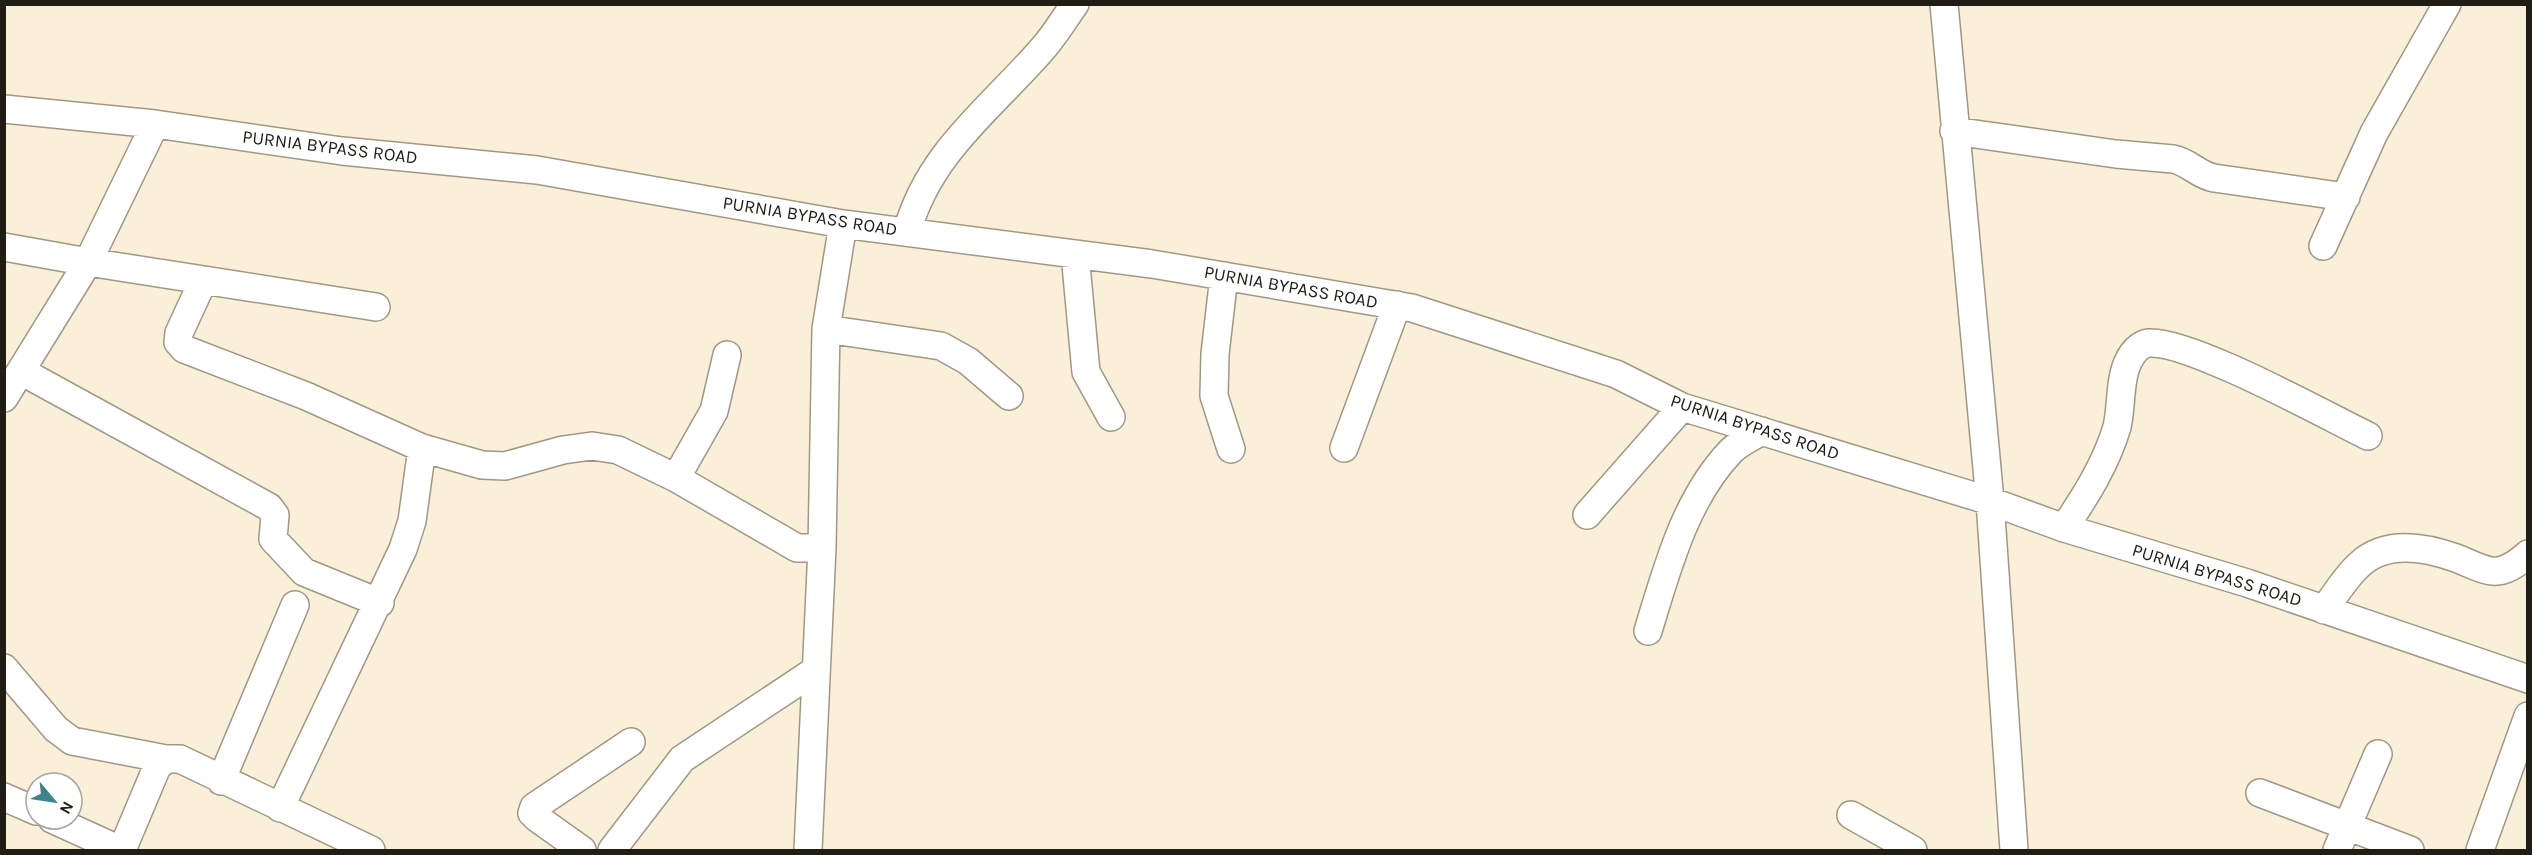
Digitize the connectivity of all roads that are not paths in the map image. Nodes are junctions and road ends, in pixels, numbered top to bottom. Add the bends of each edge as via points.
1 (1075, 4) edge
2 (1944, 4) edge
3 (2447, 4) edge
4 (4, 109) edge
5 (154, 124) junction
6 (1954, 131) junction
7 (2346, 197) junction
8 (843, 224) junction
9 (907, 232) junction
10 (2324, 246) dead end
11 (4, 247) edge
12 (1075, 254) junction
13 (88, 262) junction
14 (1224, 276) junction
15 (203, 281) junction
16 (1397, 305) junction
17 (376, 307) dead end
18 (826, 329) junction
19 (727, 355) dead end
20 (21, 371) junction
21 (1009, 396) dead end
22 (4, 398) edge
23 (1682, 407) junction
24 (1111, 417) dead end
25 (1762, 431) junction
26 (2368, 436) dead end
27 (422, 448) junction
28 (1344, 448) dead end
29 (1231, 449) dead end
30 (676, 478) junction
31 (1990, 501) junction
32 (1587, 515) dead end
33 (2064, 528) junction
34 (822, 548) junction
35 (2528, 554) edge
36 (380, 603) junction
37 (295, 604) dead end
38 (2325, 610) junction
39 (1648, 631) dead end
40 (4, 668) edge
41 (816, 670) junction
42 (2528, 679) edge
43 (2528, 716) edge
44 (631, 742) dead end
45 (2378, 754) dead end
46 (166, 759) junction
47 (221, 781) junction
48 (2260, 793) dead end
49 (4, 797) edge
50 (24, 806) edge
51 (280, 808) junction
52 (1851, 815) dead end
53 (2348, 825) junction
54 (79, 831) edge
55 (121, 850) edge
56 (371, 850) edge
57 (582, 850) edge
58 (612, 850) edge
59 (808, 850) edge
60 (1913, 850) edge
61 (2014, 850) edge
62 (2337, 850) edge
63 (2410, 850) edge
64 (2480, 850) edge

1 - 9 street via 1046,45 938,164 914,206
2 - 6 street
3 - 7 street via 2374,133
4 - 5 street, PURNIA BYPASS ROAD
5 - 8 street, PURNIA BYPASS ROAD via 342,151 537,170
5 - 13 street
6 - 7 street via 2173,159 2214,178
6 - 31 street
7 - 10 street
8 - 9 street, PURNIA BYPASS ROAD
8 - 18 street
9 - 12 street, PURNIA BYPASS ROAD
11 - 13 street
12 - 14 street, PURNIA BYPASS ROAD
12 - 24 street via 1086,372
13 - 15 street
13 - 20 street
14 - 16 street, PURNIA BYPASS ROAD
14 - 29 street via 1214,396
15 - 17 street
15 - 27 street via 178,333 178,342 184,349 306,396
16 - 23 street, PURNIA BYPASS ROAD via 1616,374
16 - 28 street
18 - 21 street via 947,348
18 - 34 street
19 - 30 street via 714,411
20 - 22 street
20 - 36 street via 270,507 275,515 273,539 298,568
23 - 25 street, PURNIA BYPASS ROAD
23 - 32 street
25 - 31 street, PURNIA BYPASS ROAD
25 - 39 street via 1732,450 1707,482 1671,557
26 - 33 street via 2213,361 2149,343 2137,348 2128,362 2116,428 2104,462
27 - 30 street via 482,465 505,466 592,446 618,450
27 - 36 street via 412,521
30 - 34 street via 796,548
31 - 33 street, PURNIA BYPASS ROAD
31 - 61 street
33 - 38 street, PURNIA BYPASS ROAD
34 - 41 street
35 - 38 street via 2504,570 2492,571 2432,550 2390,550 2358,565
36 - 51 street
37 - 47 street
38 - 42 street, PURNIA BYPASS ROAD
40 - 46 street via 56,729 72,741
41 - 58 street via 682,759
41 - 59 street
43 - 64 street
44 - 57 street via 534,807 532,813 537,818
45 - 53 street
46 - 47 street via 180,759
46 - 55 street via 150,779
47 - 51 street
48 - 53 street
49 - 50 street
51 - 56 street
52 - 60 street
53 - 62 street
53 - 63 street
54 - 55 street

